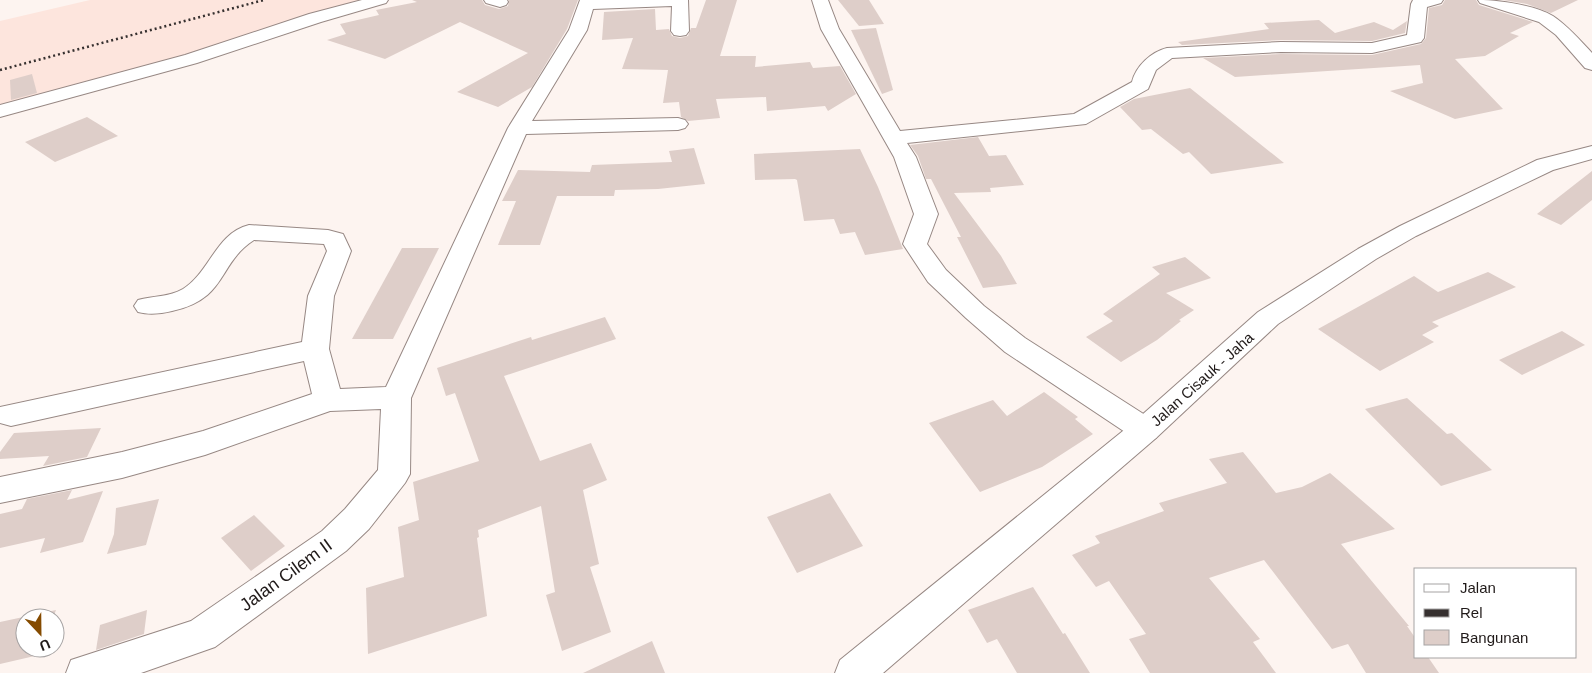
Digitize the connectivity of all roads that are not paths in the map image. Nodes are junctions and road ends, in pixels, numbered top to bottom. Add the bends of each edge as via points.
1 (380, 0) edge
2 (820, 0) edge
3 (1435, 0) edge
4 (1486, 0) edge
5 (680, 1) edge
6 (587, 2) edge
7 (680, 31) dead end
8 (1592, 64) edge
9 (0, 111) edge
10 (678, 124) dead end
11 (518, 128) junction
12 (895, 138) junction
13 (1592, 152) edge
14 (147, 306) dead end
15 (315, 349) junction
16 (396, 398) junction
17 (328, 400) junction
18 (11, 415) dead end
19 (1145, 430) junction
20 (0, 490) edge
21 (85, 673) edge
22 (854, 673) edge

1 - 9 street via 191,59
2 - 12 street via 830,29
3 - 12 street via 1419,4 1415,38 1372,48 1281,47 1167,53 1149,66 1141,85 1079,120
4 - 8 street via 1545,18 1562,31
5 - 6 street
5 - 7 street
6 - 11 street via 578,30
10 - 11 street
11 - 16 street
12 - 19 street via 926,214 915,244 937,276 1015,345
13 - 19 street, Jalan Cisauk - Jaha via 1545,165 1408,231 1359,259 1268,318
14 - 15 street via 192,295 239,237 249,232 328,237 334,239 339,251 321,296
15 - 17 street
15 - 18 street
16 - 17 street
16 - 21 street, Jalan Cilem II via 394,474 334,541 202,635
17 - 20 street via 186,448
19 - 22 street, Jalan Cisauk - Jaha

